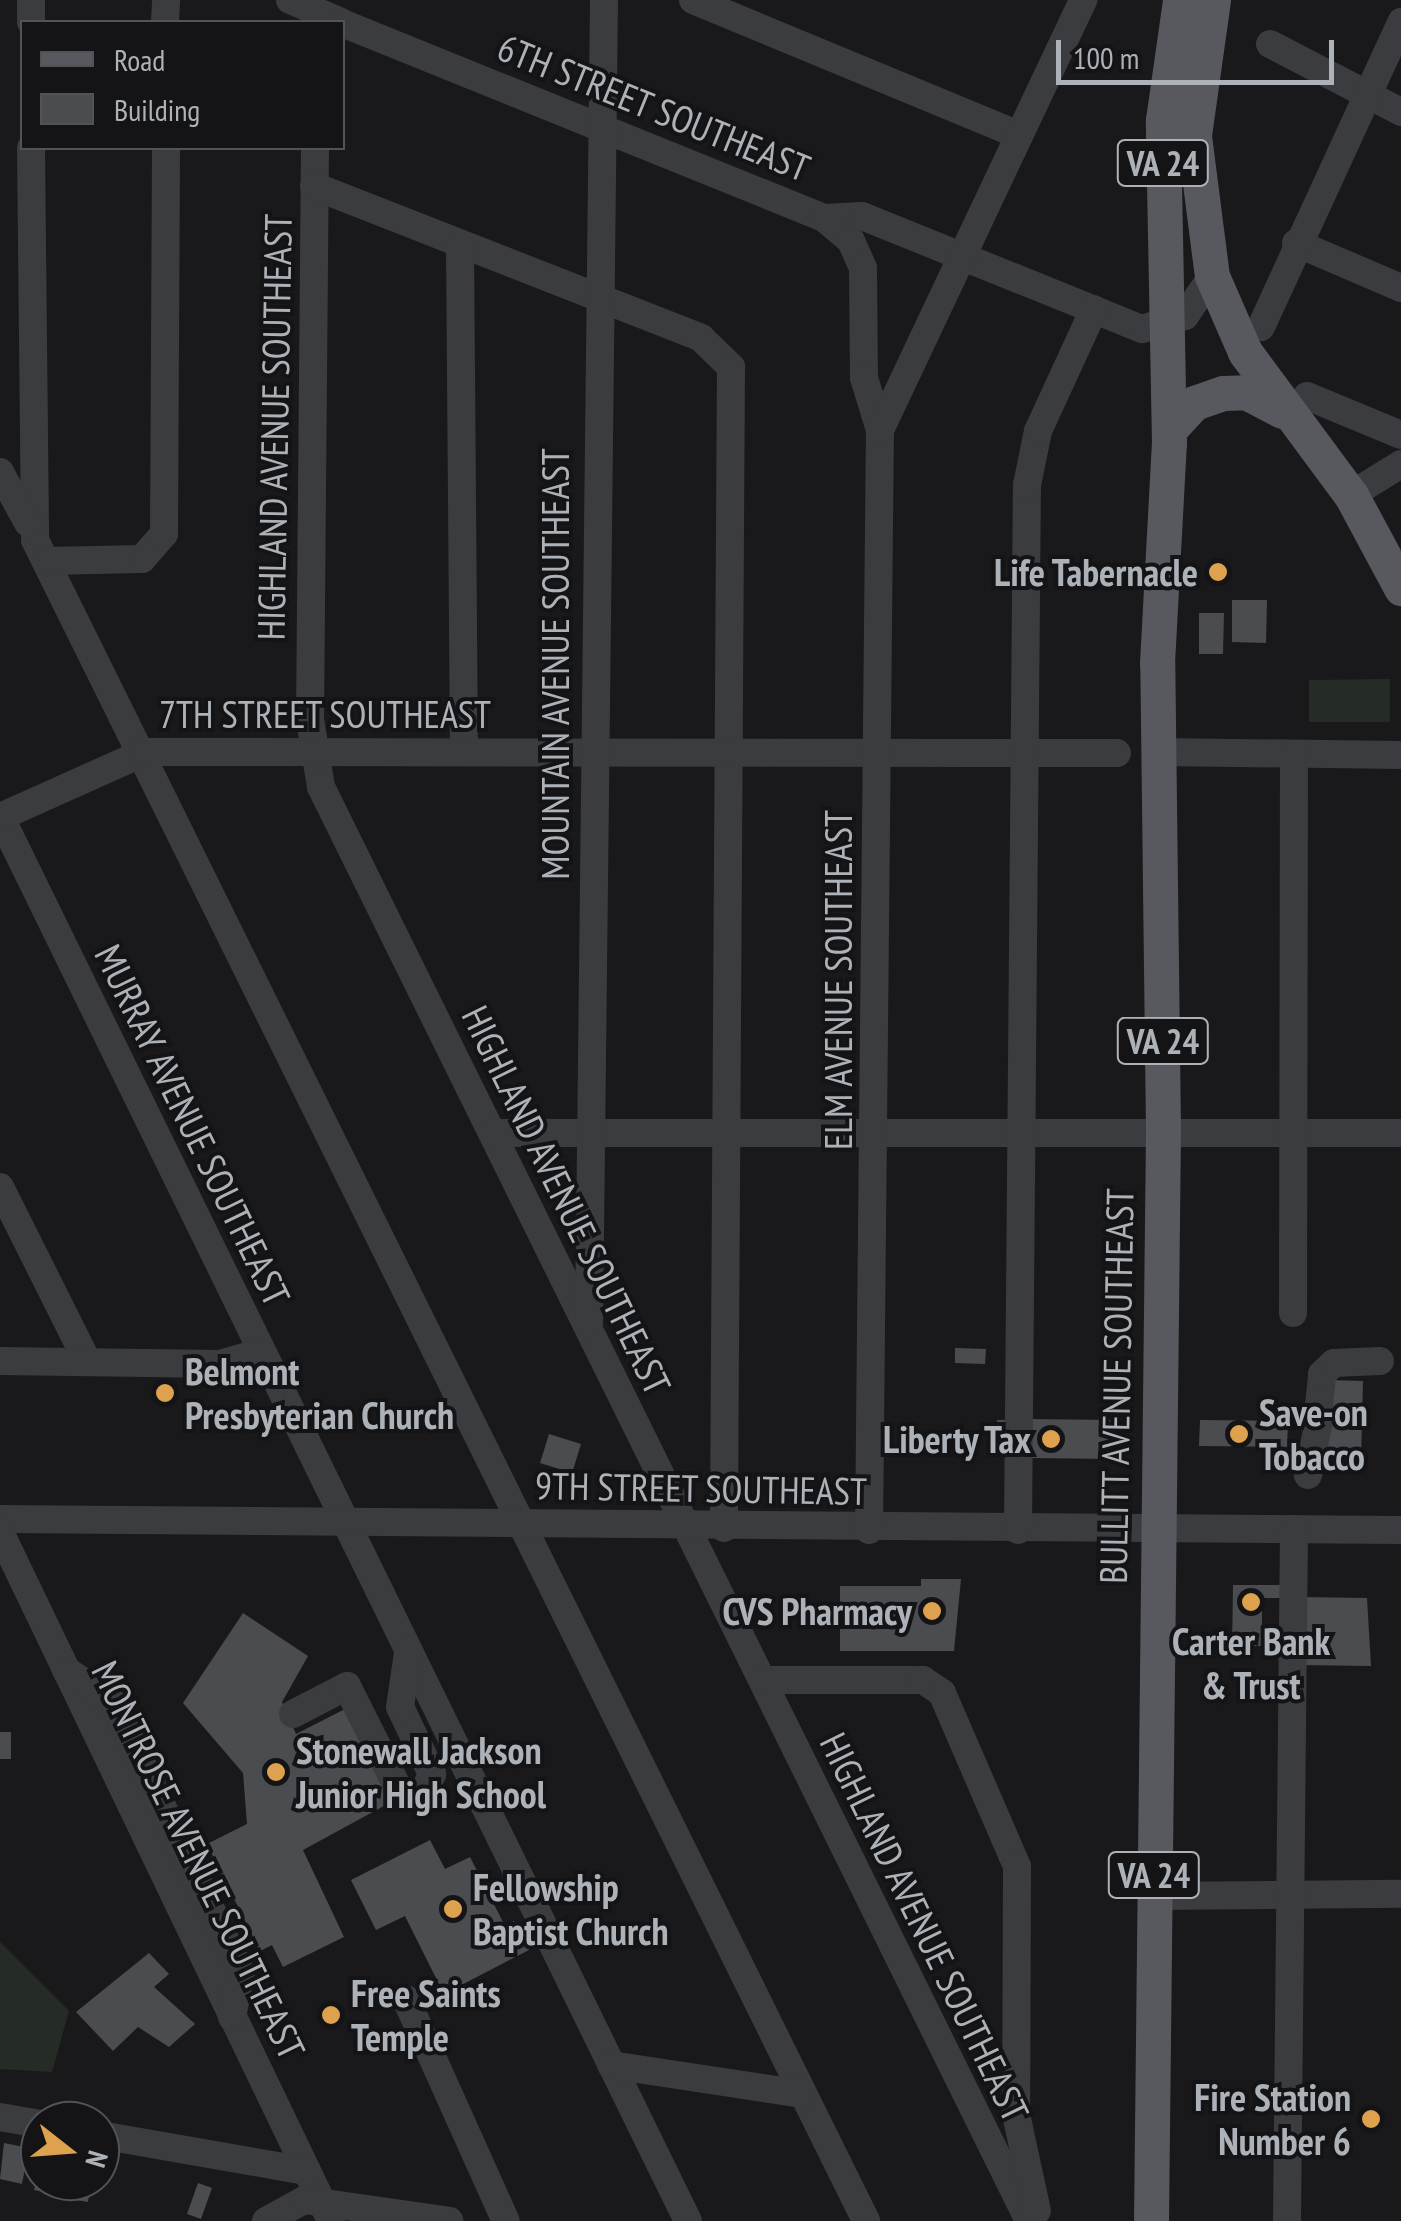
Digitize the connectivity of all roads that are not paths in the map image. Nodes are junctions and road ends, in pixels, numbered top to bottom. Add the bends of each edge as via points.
1 (604, 0) edge
2 (693, 0) edge
3 (1083, 0) edge
4 (1180, 0) edge
5 (1213, 0) edge
6 (304, 8) edge
7 (334, 20) edge
8 (1401, 22) edge
9 (345, 24) edge
10 (1270, 44) dead end
11 (1366, 96) junction
12 (1401, 112) edge
13 (596, 119) junction
14 (1019, 135) junction
15 (30, 150) edge
16 (166, 150) edge
17 (314, 150) edge
18 (314, 186) junction
19 (824, 218) junction
20 (1296, 243) junction
21 (460, 246) junction
22 (961, 253) junction
23 (1212, 276) junction
24 (1401, 288) edge
25 (594, 301) junction
26 (1094, 309) junction
27 (1162, 327) junction
28 (1261, 327) dead end
29 (1299, 406) junction
30 (880, 430) junction
31 (1169, 430) junction
32 (1401, 435) edge
33 (1401, 464) edge
34 (0, 472) edge
35 (1351, 495) junction
36 (32, 532) junction
37 (1161, 553) junction
38 (46, 561) junction
39 (1401, 588) edge
40 (592, 749) junction
41 (464, 750) junction
42 (728, 750) junction
43 (875, 750) junction
44 (312, 751) junction
45 (1025, 752) junction
46 (1158, 752) junction
47 (138, 753) junction
48 (1117, 754) dead end
49 (1294, 754) junction
50 (1401, 756) edge
51 (0, 816) edge
52 (876, 1131) junction
53 (1163, 1131) junction
54 (591, 1132) junction
55 (1022, 1132) junction
56 (1298, 1132) junction
57 (493, 1133) junction
58 (728, 1133) junction
59 (1401, 1133) edge
60 (0, 1188) edge
61 (1293, 1314) dead end
62 (589, 1328) junction
63 (261, 1352) junction
64 (0, 1361) edge
65 (87, 1361) junction
66 (1380, 1362) dead end
67 (1308, 1475) dead end
68 (0, 1520) edge
69 (520, 1521) junction
70 (344, 1522) junction
71 (688, 1524) junction
72 (724, 1528) junction
73 (1294, 1529) junction
74 (869, 1530) junction
75 (1018, 1530) junction
76 (1156, 1530) junction
77 (1401, 1530) edge
78 (0, 1532) edge
79 (408, 1653) junction
80 (764, 1680) junction
81 (294, 1714) dead end
82 (1401, 1894) edge
83 (1288, 1895) junction
84 (1154, 1896) junction
85 (406, 1999) dead end
86 (611, 2065) junction
87 (802, 2094) junction
88 (120, 2138) edge
89 (307, 2171) junction
90 (327, 2212) edge
91 (266, 2221) edge
92 (449, 2221) edge
93 (506, 2221) edge
94 (688, 2221) edge
95 (866, 2221) edge
96 (1029, 2221) edge
97 (1040, 2221) edge
98 (1151, 2221) edge
99 (1287, 2221) edge

1 - 13 street, MOUNTAIN AVENUE SOUTHEAST
2 - 14 street
3 - 14 street, ELM AVENUE SOUTHEAST
4 - 27 main road, VA 24 via 1163,120
5 - 23 main road, VA 24 via 1194,136
6 - 7 street, 6TH STREET SOUTHEAST
8 - 11 street
9 - 13 street, 6TH STREET SOUTHEAST
10 - 11 street
11 - 12 street
11 - 20 street
13 - 19 street, 6TH STREET SOUTHEAST
13 - 25 street, MOUNTAIN AVENUE SOUTHEAST
14 - 22 street, ELM AVENUE SOUTHEAST
15 - 36 street
16 - 38 street via 164,534 142,560
17 - 18 street, HIGHLAND AVENUE SOUTHEAST
18 - 21 street
18 - 44 street, HIGHLAND AVENUE SOUTHEAST
19 - 22 street, 6TH STREET SOUTHEAST via 862,216
19 - 30 street, ELM AVENUE SOUTHEAST via 863,268 864,378
20 - 24 street
20 - 28 street
21 - 25 street
21 - 41 street
22 - 26 street, 6TH STREET SOUTHEAST
22 - 30 street, ELM AVENUE SOUTHEAST
23 - 27 street via 1198,304
23 - 29 main road, VA 24 via 1245,352
25 - 40 street, MOUNTAIN AVENUE SOUTHEAST
25 - 42 street via 701,338 731,367
26 - 27 street, 6TH STREET SOUTHEAST
26 - 45 street via 1030,460
27 - 31 main road, BULLITT AVENUE SOUTHEAST / VA 24
27 - 37 main road, BULLITT AVENUE SOUTHEAST / VA 24 via 1154,508
29 - 31 main road via 1223,393 1194,403
29 - 32 street
29 - 35 main road, VA 24
30 - 43 street, ELM AVENUE SOUTHEAST
31 - 37 main road, BULLITT AVENUE SOUTHEAST / VA 24
33 - 35 street
34 - 36 street
35 - 39 main road, VA 24
36 - 38 street
37 - 46 main road, BULLITT AVENUE SOUTHEAST / VA 24
38 - 47 street
40 - 41 street, 7TH STREET SOUTHEAST
40 - 42 street, 7TH STREET SOUTHEAST
40 - 54 street, MOUNTAIN AVENUE SOUTHEAST
41 - 44 street, 7TH STREET SOUTHEAST
42 - 43 street, 7TH STREET SOUTHEAST
42 - 58 street
43 - 45 street, 7TH STREET SOUTHEAST
43 - 52 street, ELM AVENUE SOUTHEAST
44 - 47 street, 7TH STREET SOUTHEAST
44 - 57 street, HIGHLAND AVENUE SOUTHEAST
45 - 48 street, 7TH STREET SOUTHEAST
45 - 55 street
46 - 49 street
46 - 53 main road, BULLITT AVENUE SOUTHEAST / VA 24
47 - 51 street, 7TH STREET SOUTHEAST
47 - 69 street
49 - 50 street
49 - 56 street
51 - 63 street, MURRAY AVENUE SOUTHEAST
52 - 55 street
52 - 58 street
52 - 74 street, ELM AVENUE SOUTHEAST
53 - 55 street
53 - 56 street
53 - 76 main road, BULLITT AVENUE SOUTHEAST / VA 24
54 - 57 street
54 - 58 street
54 - 62 street, MOUNTAIN AVENUE SOUTHEAST
55 - 75 street
56 - 59 street
56 - 61 street
57 - 62 street, HIGHLAND AVENUE SOUTHEAST
58 - 72 street
60 - 65 street
62 - 71 street, HIGHLAND AVENUE SOUTHEAST
63 - 65 street via 220,1364
63 - 70 street, MURRAY AVENUE SOUTHEAST
64 - 65 street
66 - 67 street via 1327,1367
68 - 70 street, 9TH STREET SOUTHEAST
69 - 70 street, 9TH STREET SOUTHEAST
69 - 71 street, 9TH STREET SOUTHEAST
69 - 87 street
70 - 79 street, MURRAY AVENUE SOUTHEAST
71 - 72 street, 9TH STREET SOUTHEAST
71 - 80 street, HIGHLAND AVENUE SOUTHEAST
72 - 74 street, 9TH STREET SOUTHEAST
73 - 76 street, 9TH STREET SOUTHEAST
73 - 77 street, 9TH STREET SOUTHEAST
73 - 83 street
74 - 75 street, 9TH STREET SOUTHEAST
75 - 76 street, 9TH STREET SOUTHEAST
76 - 84 main road, BULLITT AVENUE SOUTHEAST / VA 24
78 - 89 street, MONTROSE AVENUE SOUTHEAST
79 - 81 street via 400,1707 432,1774 420,1800 400,1792 347,1686
79 - 86 street, MURRAY AVENUE SOUTHEAST
80 - 96 street, HIGHLAND AVENUE SOUTHEAST
80 - 97 street via 924,1680 942,1693 1016,1866 1016,2114
82 - 83 street
83 - 84 street
83 - 99 street
84 - 98 main road, BULLITT AVENUE SOUTHEAST / VA 24
85 - 93 street
86 - 87 street
86 - 94 street, MURRAY AVENUE SOUTHEAST
87 - 95 street
88 - 89 street
89 - 90 street, MONTROSE AVENUE SOUTHEAST
90 - 91 street via 293,2202
90 - 92 street

